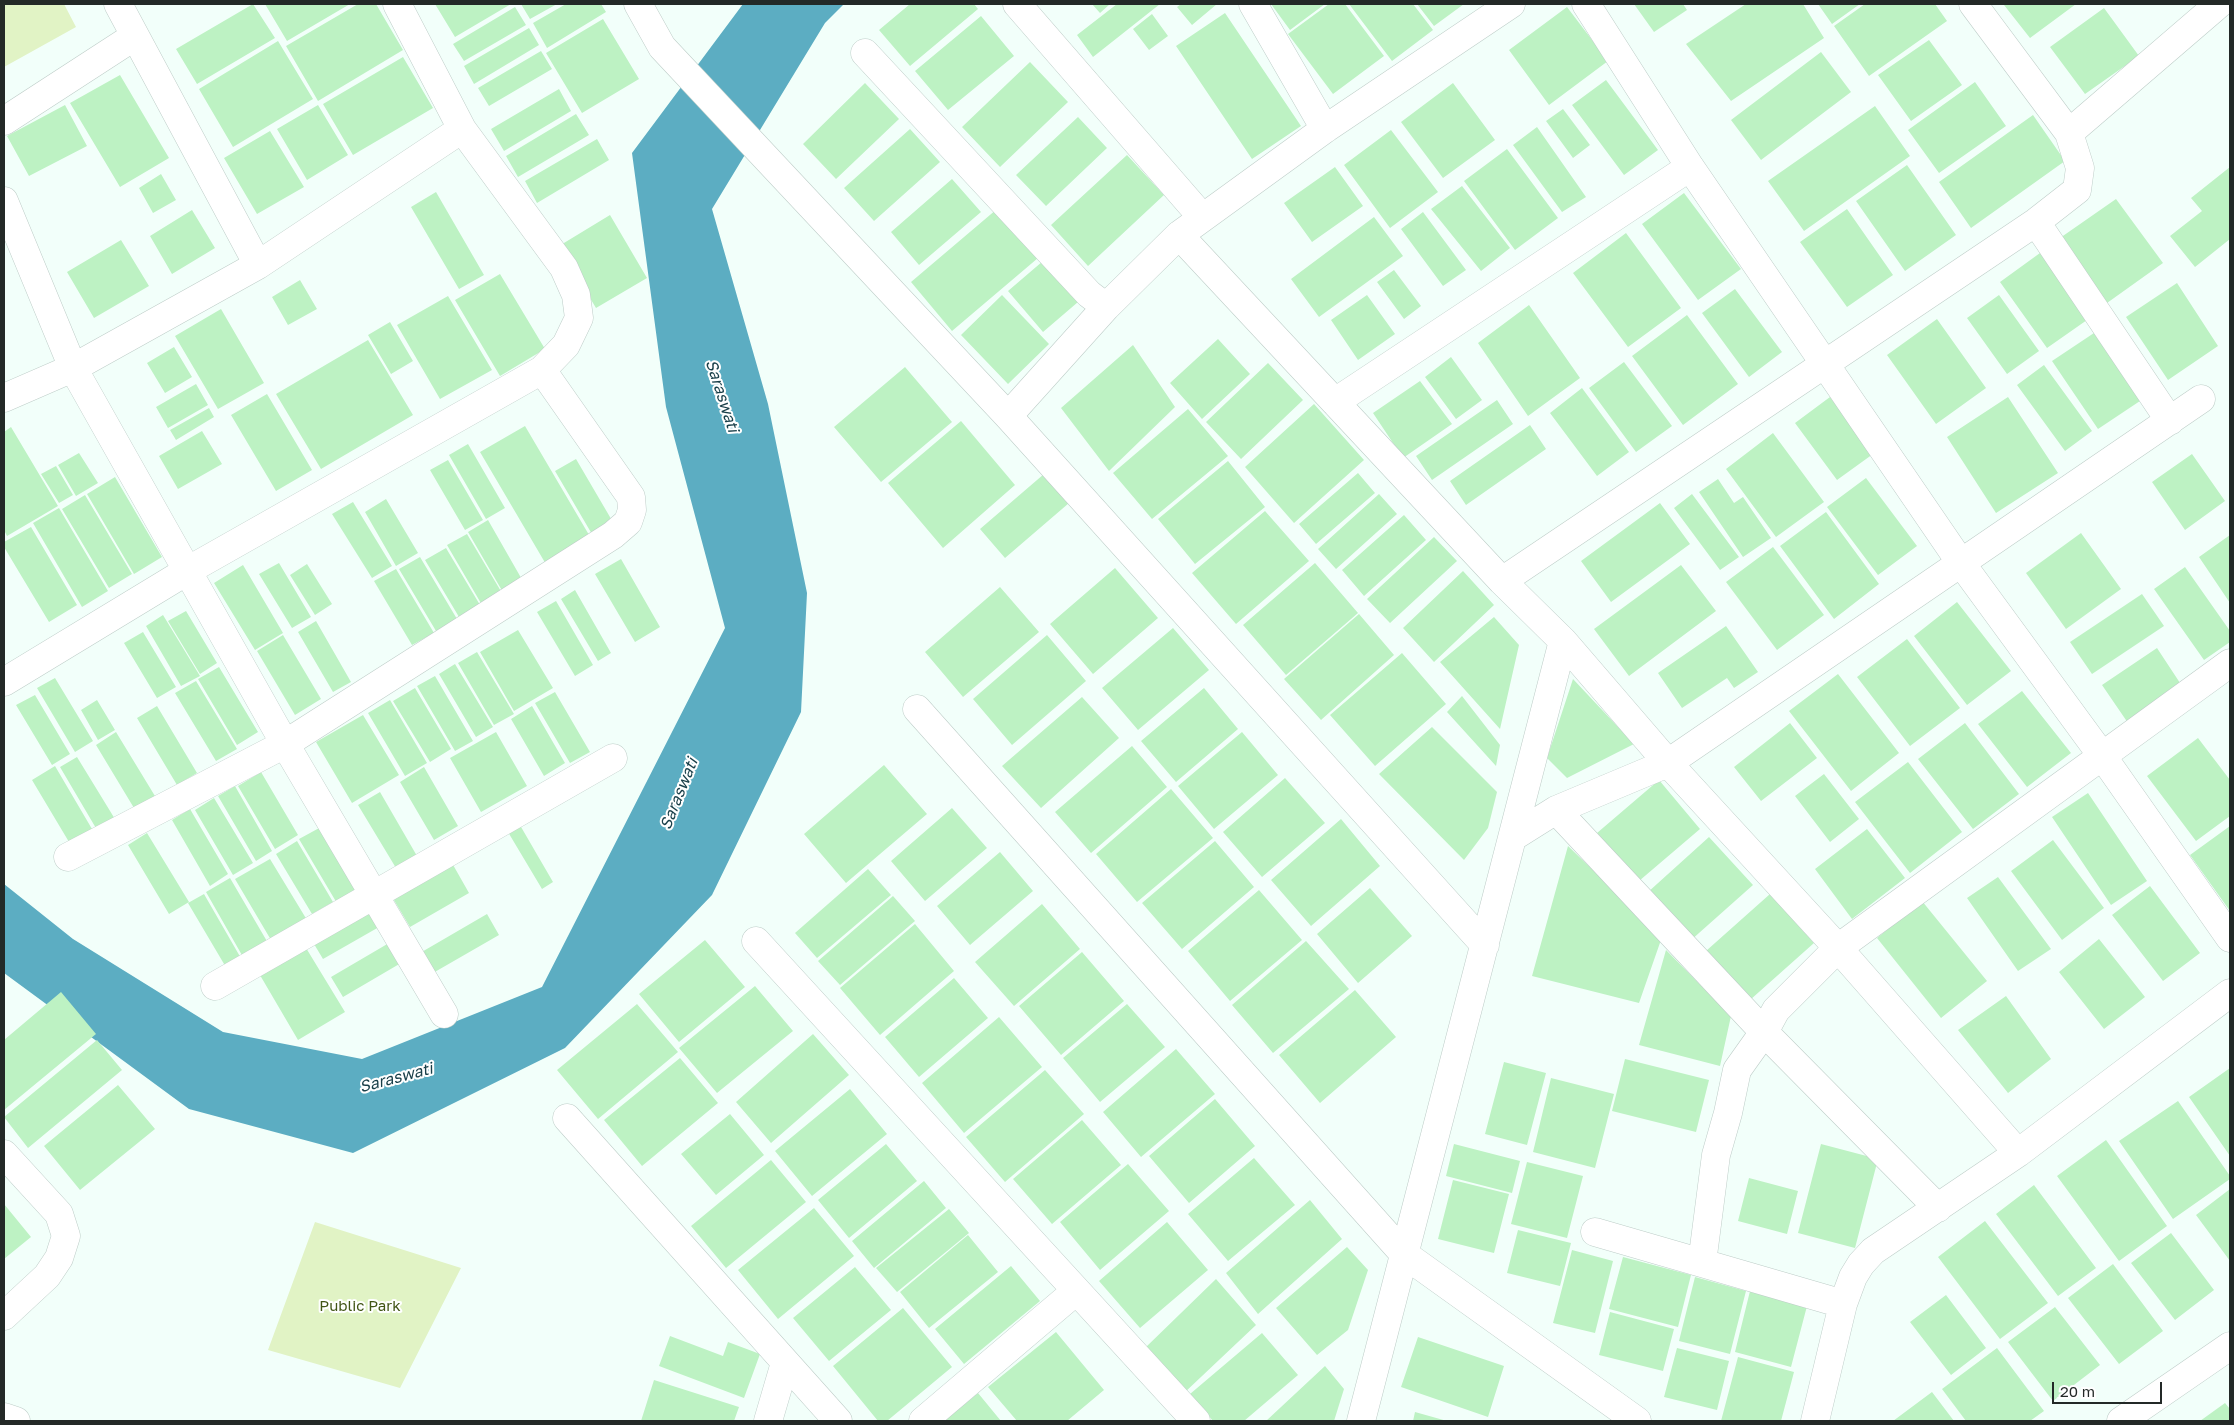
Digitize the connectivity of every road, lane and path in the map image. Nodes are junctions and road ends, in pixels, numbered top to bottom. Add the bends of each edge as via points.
1 (118, 4) edge
2 (397, 4) edge
3 (638, 4) edge
4 (1017, 4) edge
5 (1253, 4) edge
6 (1511, 4) edge
7 (1586, 4) edge
8 (1973, 4) edge
9 (2219, 4) edge
10 (135, 36) junction
11 (865, 53) dead end
12 (4, 121) edge
13 (462, 129) junction
14 (1325, 129) junction
15 (2068, 133) junction
16 (1690, 168) junction
17 (4, 201) edge
18 (1202, 217) junction
19 (2036, 222) junction
20 (1179, 235) junction
21 (258, 265) junction
22 (1106, 307) junction
23 (1825, 364) junction
24 (74, 368) junction
25 (542, 370) junction
26 (4, 398) edge
27 (2201, 399) dead end
28 (1335, 402) junction
29 (1008, 416) junction
30 (2170, 421) junction
31 (1961, 563) junction
32 (187, 571) junction
33 (1502, 581) junction
34 (1563, 642) junction
35 (2230, 663) edge
36 (4, 682) edge
37 (917, 709) dead end
38 (285, 744) junction
39 (2102, 757) junction
40 (613, 758) dead end
41 (1668, 763) junction
42 (1556, 810) junction
43 (1512, 837) junction
44 (68, 857) dead end
45 (375, 895) junction
46 (2230, 938) edge
47 (756, 941) dead end
48 (1485, 945) junction
49 (1838, 948) junction
50 (215, 986) dead end
51 (2230, 993) edge
52 (444, 1014) dead end
53 (1764, 1032) junction
54 (567, 1118) dead end
55 (2018, 1153) junction
56 (4, 1154) edge
57 (1938, 1208) junction
58 (1595, 1232) dead end
59 (1404, 1254) junction
60 (1702, 1263) junction
61 (1076, 1291) junction
62 (1843, 1304) junction
63 (4, 1316) edge
64 (2230, 1346) edge
65 (785, 1362) junction
66 (4, 1417) edge
67 (16, 1421) edge
68 (768, 1421) edge
69 (838, 1421) edge
70 (923, 1421) edge
71 (1196, 1421) edge
72 (1361, 1421) edge
73 (1637, 1421) edge
74 (1815, 1421) edge
75 (2121, 1421) edge

1 - 10 street
2 - 13 street
3 - 29 street via 662,47
4 - 18 street
5 - 14 street
6 - 14 street
7 - 16 street
8 - 15 street
9 - 15 street
10 - 12 street
10 - 21 street
11 - 22 street via 1089,294
13 - 21 street
13 - 25 street via 564,268 576,295 579,318 566,345
14 - 18 street
15 - 19 street via 2080,168 2077,190
16 - 23 street
16 - 28 street
17 - 24 street
18 - 20 street
19 - 23 street
19 - 30 street
20 - 22 street
20 - 28 street
21 - 24 street
22 - 29 street
23 - 31 street
23 - 33 street
24 - 26 street
24 - 32 street
25 - 32 street
25 - 38 street via 631,497 632,510 628,522 613,535
27 - 30 street
28 - 33 street
29 - 48 street
30 - 31 street
31 - 39 street
31 - 41 street
32 - 36 street
32 - 38 street
33 - 34 street
34 - 41 street
34 - 43 street
35 - 39 street
37 - 59 street
38 - 44 street
38 - 45 street
39 - 46 street
39 - 49 street
40 - 45 street
41 - 42 street
41 - 49 street
42 - 43 street
42 - 53 street
43 - 48 street
45 - 50 street
45 - 52 street
47 - 61 street
48 - 59 street
49 - 53 street via 1776,1010
49 - 55 street
51 - 55 street
53 - 57 street
53 - 60 street via 1737,1070 1716,1155
54 - 65 street
55 - 57 street
56 - 63 street via 59,1214 66,1236 59,1258 48,1276
57 - 62 street via 1874,1251 1861,1264
58 - 60 street
59 - 72 street
59 - 73 street
60 - 62 street
61 - 70 street
61 - 71 street
62 - 74 street
64 - 75 street
65 - 68 street
65 - 69 street
66 - 67 street

